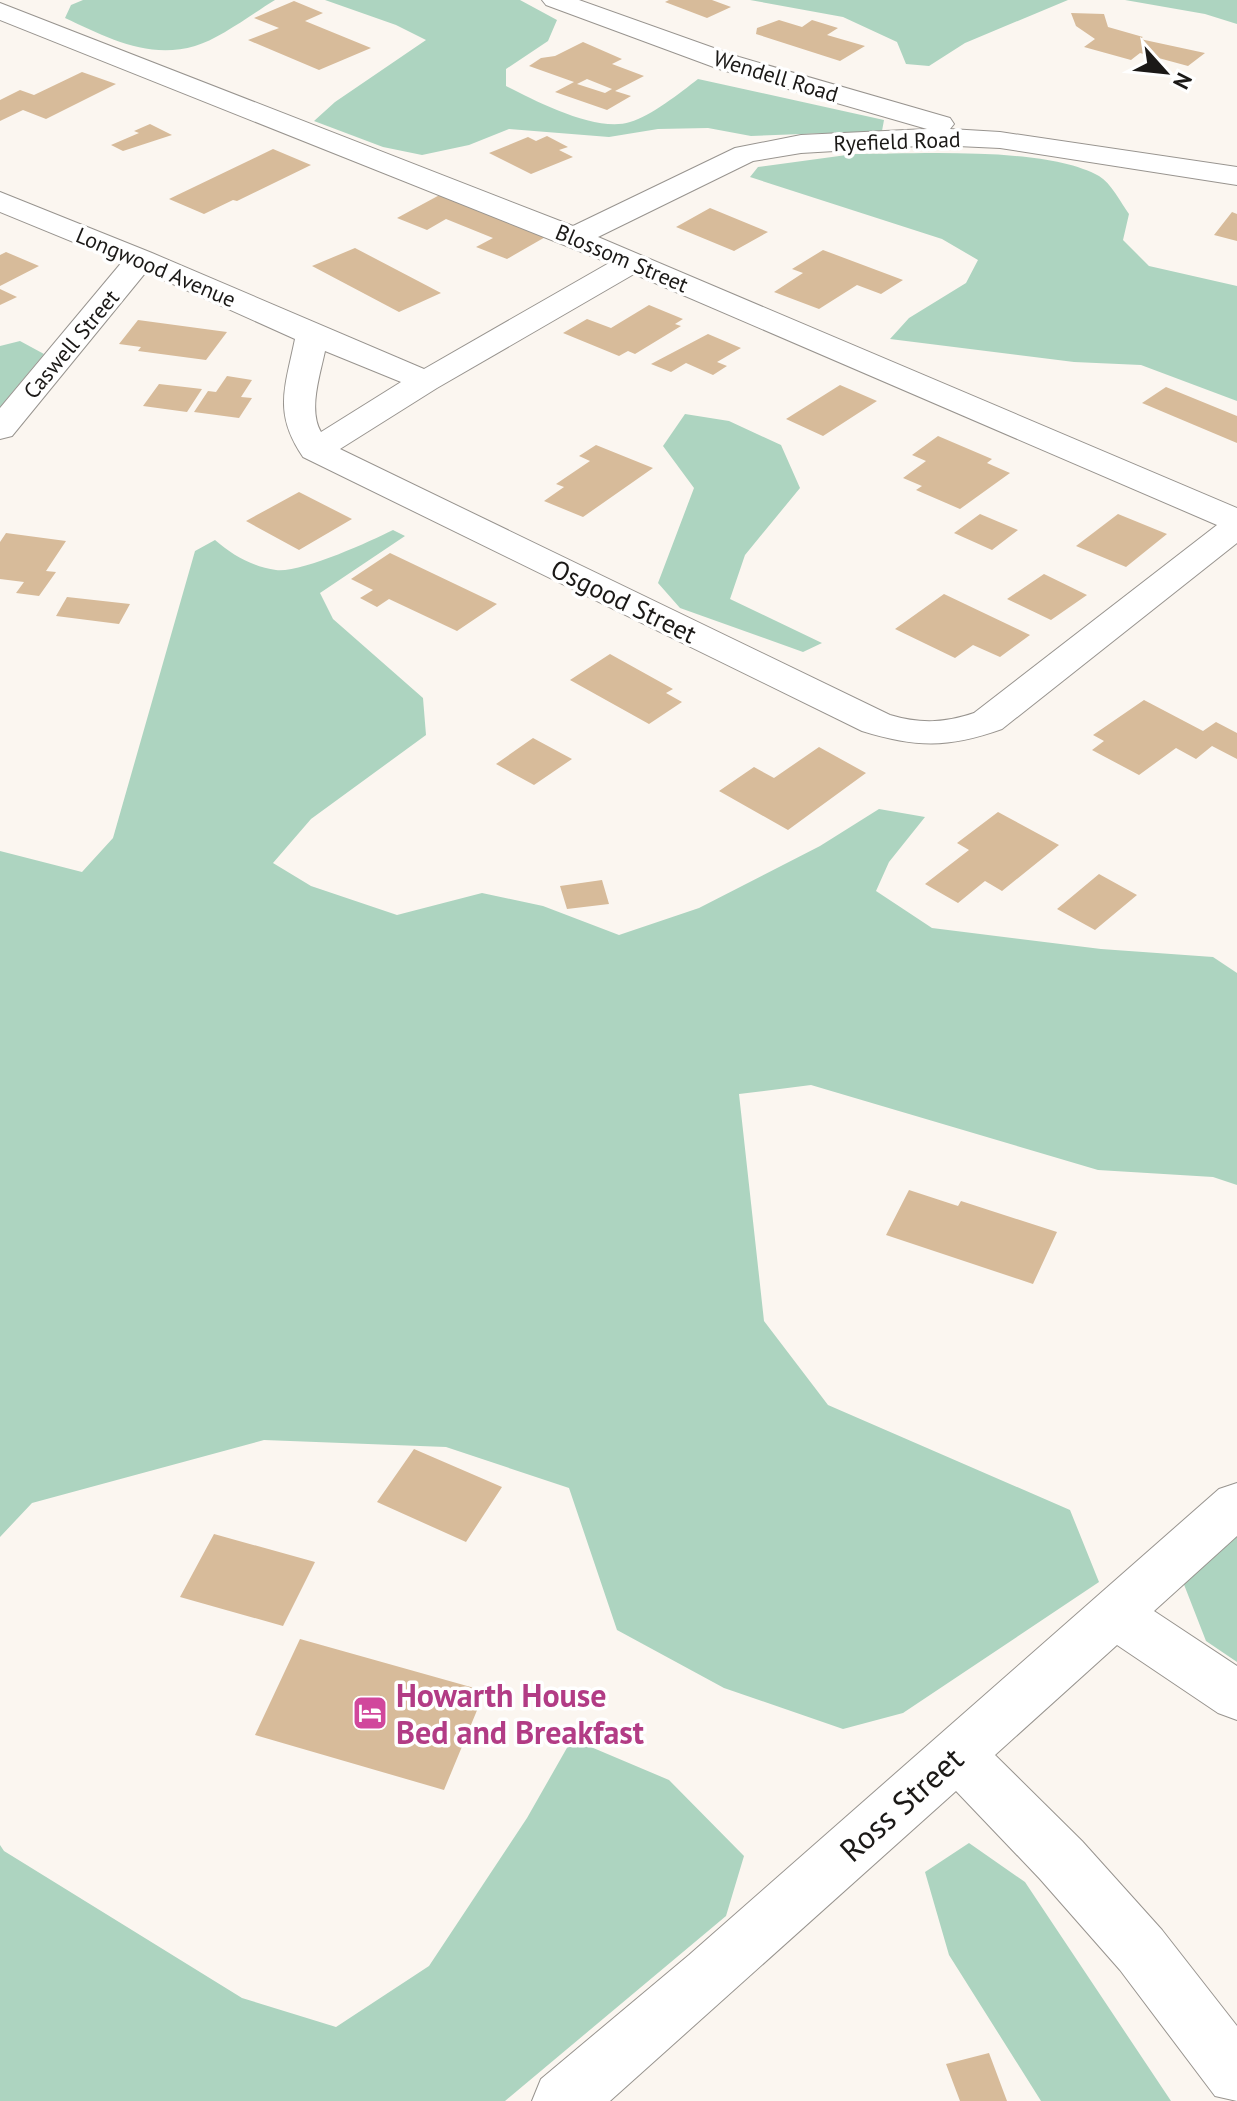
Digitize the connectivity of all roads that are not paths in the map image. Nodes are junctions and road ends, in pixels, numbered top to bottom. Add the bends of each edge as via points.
1 (48, 0) edge
2 (555, 0) edge
3 (1, 11) edge
4 (1000, 140) junction
5 (1237, 176) edge
6 (0, 201) edge
7 (574, 237) junction
8 (141, 259) junction
9 (632, 262) junction
10 (312, 335) junction
11 (426, 381) junction
12 (0, 429) edge
13 (315, 450) junction
14 (1237, 523) edge
15 (1237, 1504) edge
16 (1114, 1614) junction
17 (1237, 1696) edge
18 (957, 1754) junction
19 (1237, 2075) edge
20 (563, 2101) edge

1 - 3 street
2 - 4 street, Wendell Road via 729,63
3 - 7 street, Blossom Street
4 - 5 street, Ryefield Road
4 - 7 street, Ryefield Road via 936,137 765,149 725,162
6 - 8 street, Longwood Avenue
7 - 9 street, Blossom Street
8 - 10 street, Longwood Avenue
8 - 12 street, Caswell Street
9 - 11 street
9 - 14 street, Blossom Street
10 - 11 street, Longwood Avenue
10 - 13 street via 300,394 301,426
11 - 13 street
13 - 14 street, Osgood Street via 876,723 912,735 954,733 988,721
15 - 16 street, Ross Street
16 - 17 street
16 - 18 street, Ross Street
18 - 19 street via 1141,1950
18 - 20 street, Ross Street

